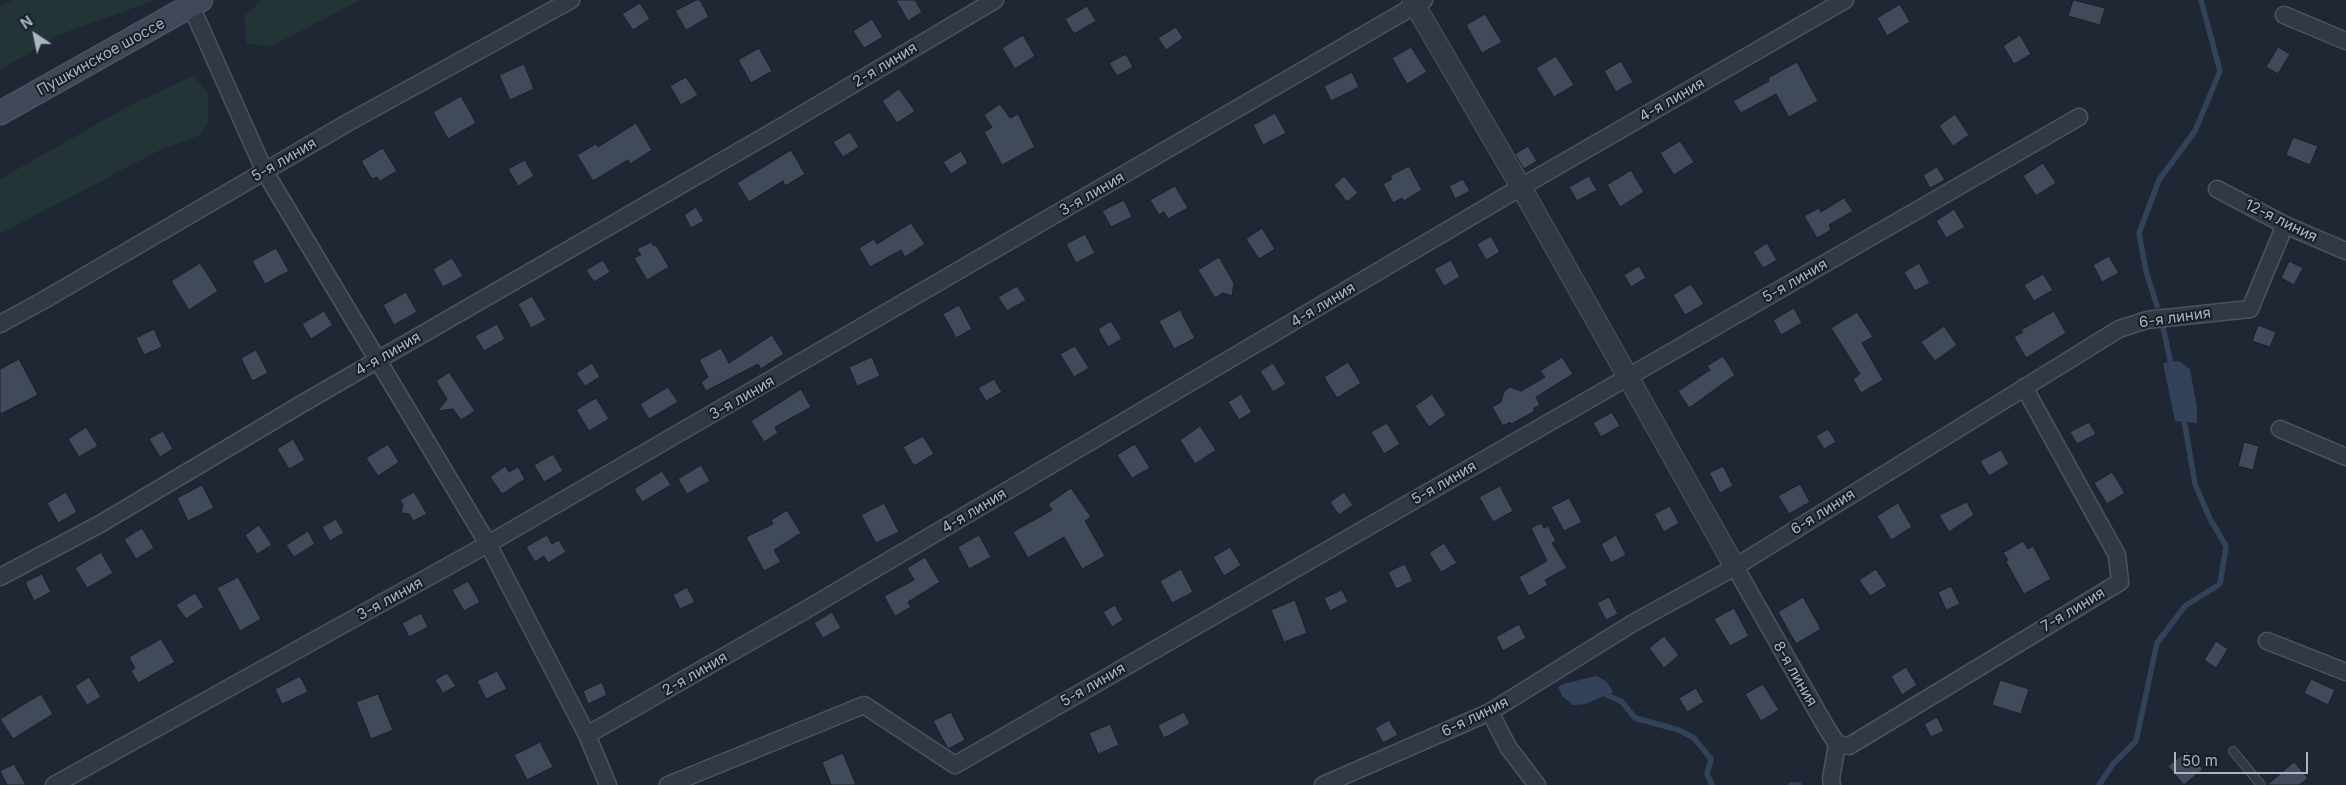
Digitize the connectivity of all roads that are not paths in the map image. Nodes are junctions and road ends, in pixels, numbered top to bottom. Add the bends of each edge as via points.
1 (571, 0) edge
2 (995, 0) edge
3 (1845, 0) edge
4 (1417, 2) edge
5 (196, 3) edge
6 (2282, 17) joint
7 (2346, 41) edge
8 (2346, 46) edge
9 (0, 113) edge
10 (2079, 118) dead end
11 (776, 130) joint
12 (265, 172) junction
13 (1521, 188) junction
14 (2217, 189) dead end
15 (2285, 225) junction
16 (2346, 251) edge
17 (0, 324) edge
18 (379, 360) junction
19 (1628, 378) junction
20 (2024, 387) junction
21 (2280, 429) dead end
22 (2346, 458) edge
23 (488, 544) junction
24 (1735, 567) junction
25 (0, 577) edge
26 (802, 612) joint
27 (2267, 641) dead end
28 (2346, 672) edge
29 (1490, 712) junction
30 (588, 735) junction
31 (1837, 744) junction
32 (2233, 751) dead end
33 (54, 785) edge
34 (608, 785) edge
35 (668, 785) edge
36 (1324, 785) edge
37 (1537, 785) edge
38 (1832, 785) edge
39 (2261, 785) edge

1 - 12 street, 5-я линия
2 - 11 street, 2-я линия
3 - 13 street, 4-я линия
4 - 13 street
4 - 23 street, 3-я линия
5 - 9 main road, Пушкинское шоссе
5 - 12 street
6 - 7 street
6 - 8 lane
10 - 19 street, 5-я линия
11 - 18 street, 4-я линия
12 - 17 street, 5-я линия
12 - 18 street
13 - 19 street
13 - 26 street, 4-я линия
14 - 15 street, 12-я линия
15 - 16 street, 12-я линия
15 - 20 street, 6-я линия via 2250,308 2147,320 2118,329
18 - 23 street
18 - 25 street, 4-я линия via 100,524
19 - 24 street
19 - 35 street, 5-я линия via 955,765 864,705
20 - 24 street, 6-я линия
20 - 31 street, 7-я линия via 2117,555 2120,582 1848,746
21 - 22 street
23 - 30 street
23 - 33 street, 3-я линия
24 - 29 street, 6-я линия via 1633,623
24 - 31 street, 8-я линия
26 - 30 street, 2-я линия
27 - 28 street
29 - 36 street, 6-я линия
29 - 37 street via 1508,748
30 - 34 street
31 - 38 street
32 - 39 lane

